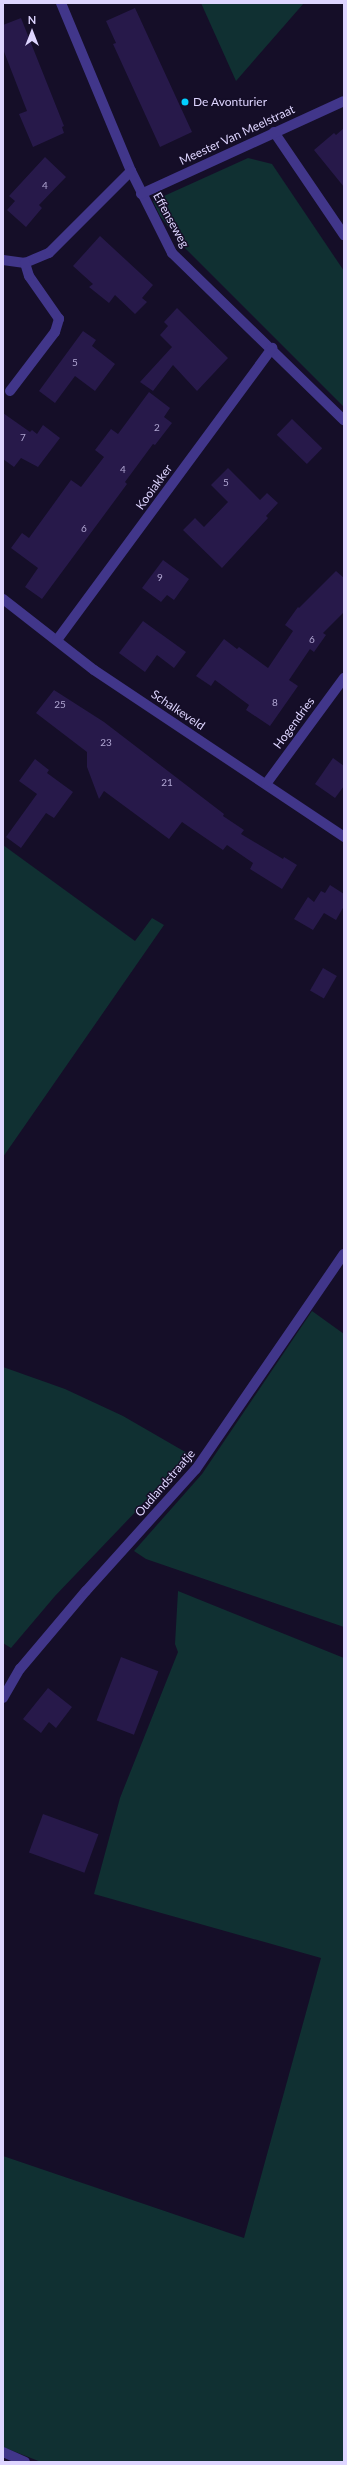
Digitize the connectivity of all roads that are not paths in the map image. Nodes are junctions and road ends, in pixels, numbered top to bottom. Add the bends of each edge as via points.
1 (61, 3) edge
2 (344, 101) edge
3 (274, 132) junction
4 (131, 171) junction
5 (141, 194) junction
6 (344, 235) edge
7 (3, 260) edge
8 (25, 263) junction
9 (272, 348) junction
10 (10, 391) dead end
11 (344, 420) edge
12 (3, 599) edge
13 (57, 640) junction
14 (344, 678) edge
15 (266, 784) junction
16 (344, 837) edge
17 (344, 1254) edge
18 (3, 1698) edge
19 (3, 2452) edge
20 (25, 2462) edge

1 - 4 street, Effenseweg
2 - 3 street, Meester Van Meelstraat
3 - 5 street, Meester Van Meelstraat
3 - 6 street
4 - 5 street, Effenseweg
4 - 8 street via 49,253
5 - 9 street, Effenseweg via 172,253
7 - 8 street
8 - 10 street via 29,276 59,319 55,332
9 - 11 street, Effenseweg
9 - 13 street, Kooiakker
12 - 13 street, Schalkeveld
13 - 15 street, Schalkeveld via 94,670
14 - 15 street, Hogendries
15 - 16 street, Schalkeveld
17 - 18 street, Oudlandstraatje via 196,1469 20,1669
19 - 20 street

